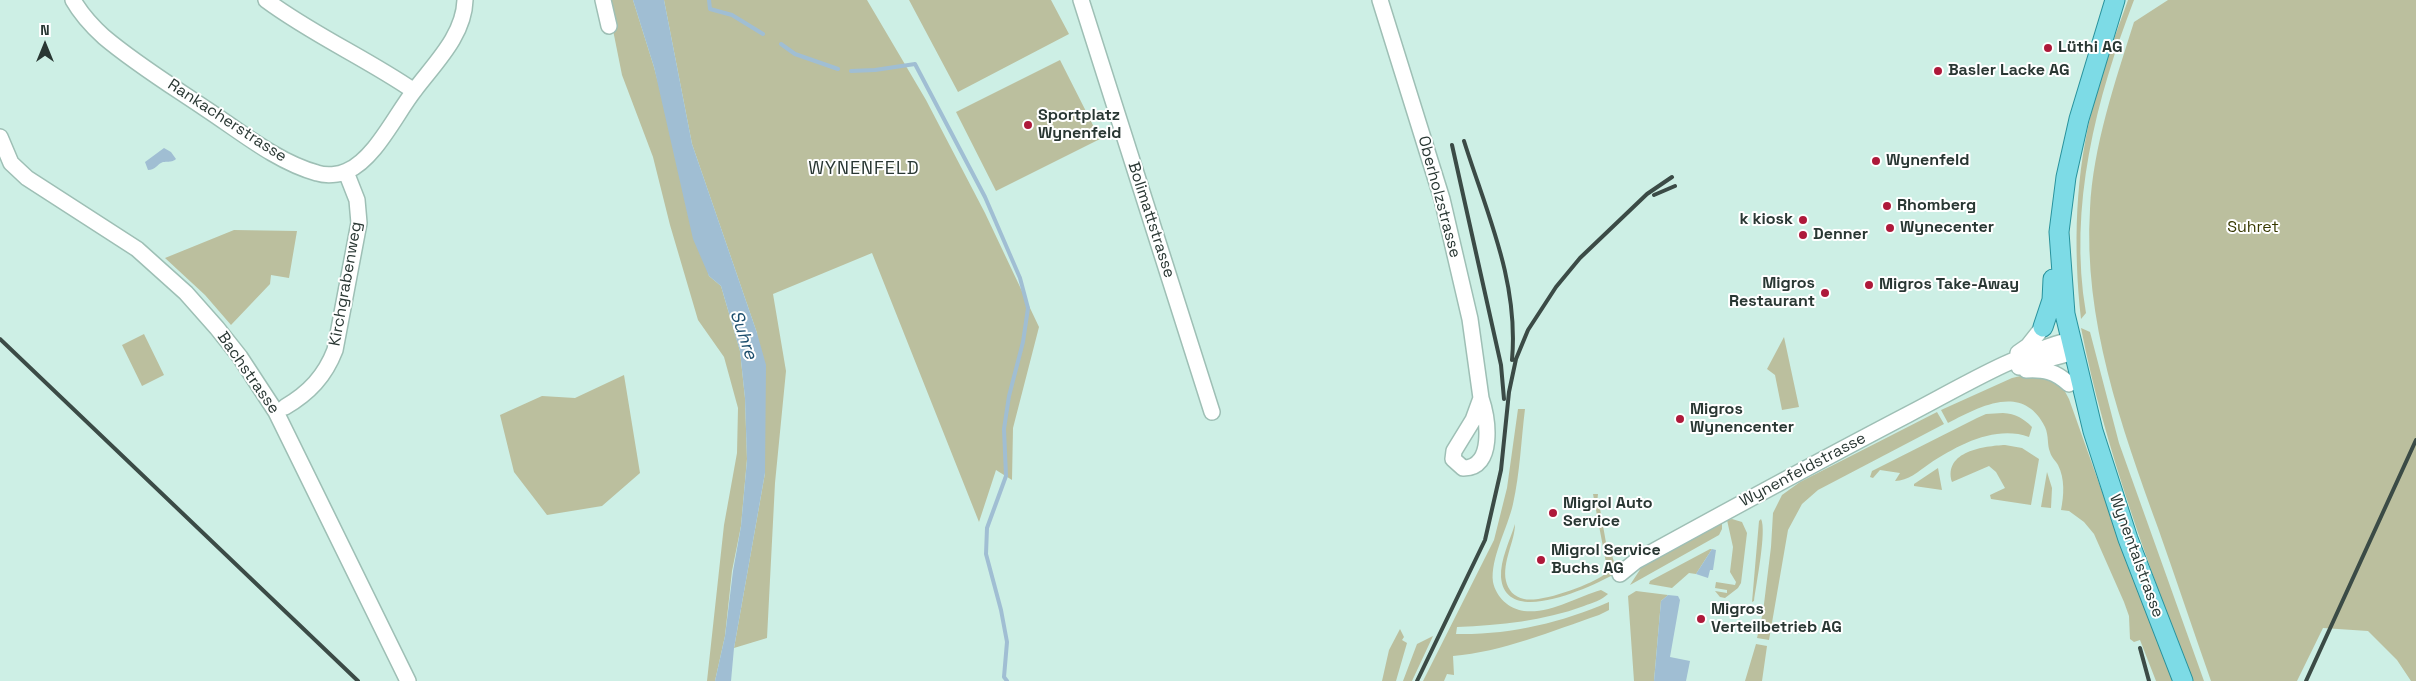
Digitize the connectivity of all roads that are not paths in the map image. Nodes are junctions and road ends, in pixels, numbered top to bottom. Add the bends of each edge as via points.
1 (73, 0) edge
2 (266, 0) edge
3 (465, 0) edge
4 (603, 0) edge
5 (1081, 0) edge
6 (1380, 0) edge
7 (2115, 0) edge
8 (608, 26) dead end
9 (2090, 81) junction
10 (414, 91) junction
11 (0, 137) edge
12 (346, 172) junction
13 (2043, 327) joint
14 (2072, 346) junction
15 (1996, 372) junction
16 (2068, 384) joint
17 (1481, 398) dead end
18 (285, 407) dead end
19 (1212, 412) dead end
20 (2093, 431) junction
21 (1620, 574) dead end
22 (408, 681) edge
23 (2183, 681) edge

1 - 12 street, Rankacherstrasse via 78,10 104,37 153,74 260,145 301,168 320,174
2 - 10 street via 308,30
3 - 10 street via 459,24 443,56
4 - 8 street
5 - 19 street, Bolimattstrasse
6 - 17 street, Oberholzstrasse via 1442,199 1470,319
7 - 9 main road, Wynentalstrasse
9 - 13 main road, Wynentalstrasse via 2069,133 2062,162 2052,238 2052,300
9 - 14 main road, Wynentalstrasse via 2066,177 2059,232
10 - 12 street via 360,164
11 - 22 street, Bachstrasse via 11,163 26,178 137,249 186,293 240,357 276,412
12 - 18 street, Kirchgrabenweg via 357,200 359,223 335,350 318,382
13 - 15 street, Wynenfeldstrasse via 2028,346
14 - 15 street, Wynenfeldstrasse via 2041,348
14 - 20 main road, Wynentalstrasse
15 - 16 street, Wynenfeldstrasse via 2042,369
15 - 21 street, Wynenfeldstrasse via 1772,485 1636,561
16 - 20 main road, Wynentalstrasse via 2078,397
20 - 23 main road, Wynentalstrasse via 2128,539

